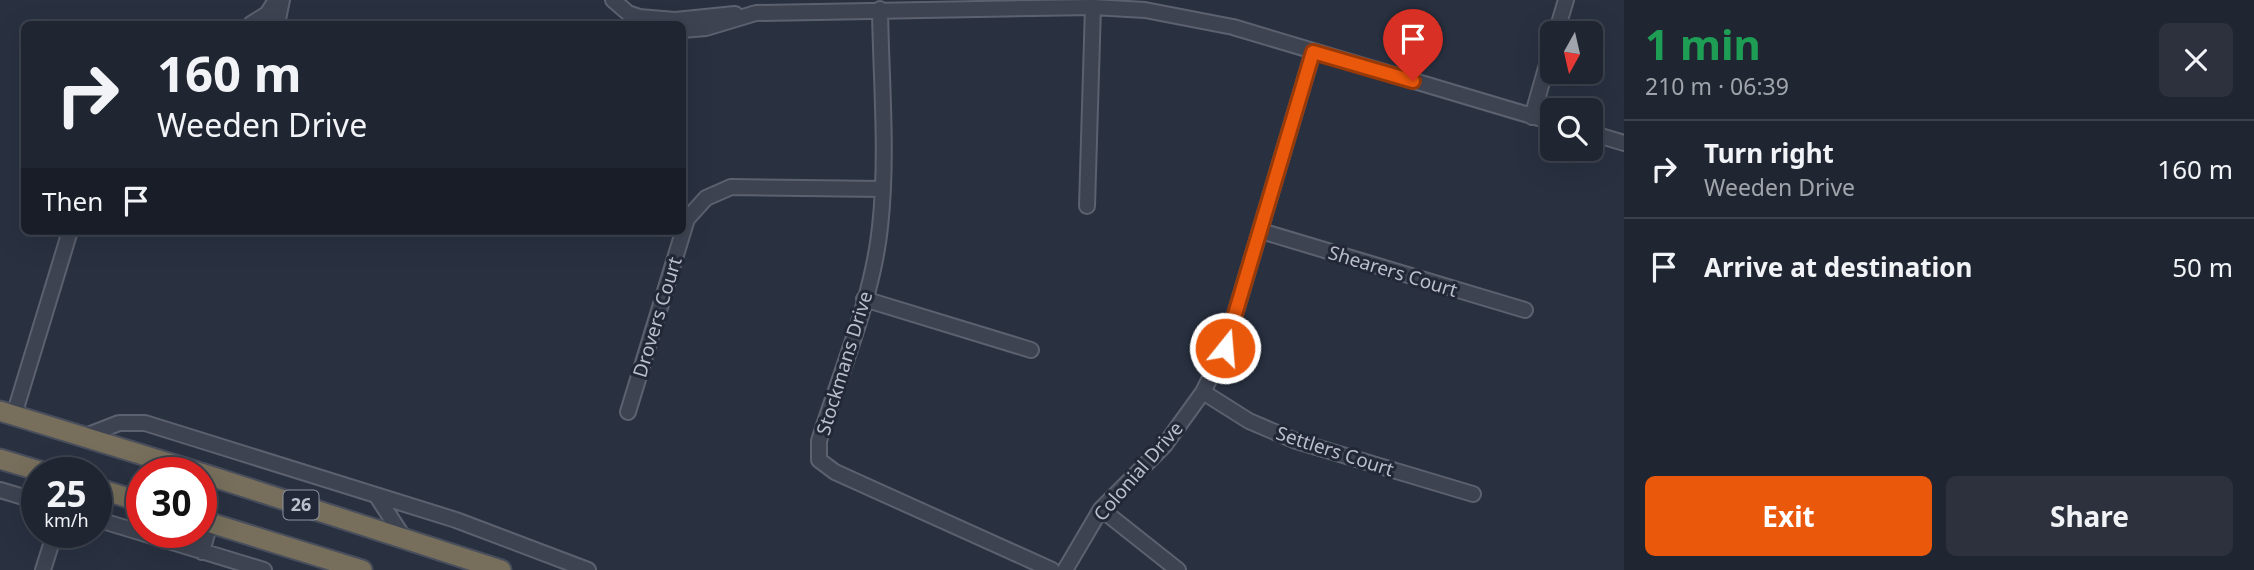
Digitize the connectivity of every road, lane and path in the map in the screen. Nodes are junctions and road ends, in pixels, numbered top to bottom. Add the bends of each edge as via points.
1 (276, 0) edge
2 (282, 0) edge
3 (613, 0) edge
4 (1566, 0) edge
5 (964, 5) edge
6 (986, 5) edge
7 (1093, 7) junction
8 (880, 9) junction
9 (743, 15) junction
10 (639, 17) junction
11 (256, 21) edge
12 (278, 21) edge
13 (650, 21) edge
14 (1560, 21) edge
15 (686, 30) edge
16 (1313, 52) junction
17 (1541, 84) edge
18 (1532, 117) junction
19 (1540, 119) edge
20 (1603, 137) edge
21 (1624, 143) edge
22 (883, 189) junction
23 (1087, 206) dead end
24 (686, 222) edge
25 (1261, 231) junction
26 (69, 235) edge
27 (682, 235) edge
28 (863, 299) junction
29 (1525, 310) dead end
30 (1031, 350) dead end
31 (1203, 392) junction
32 (628, 412) dead end
33 (7, 413) edge
34 (83, 437) junction
35 (148, 457) edge
36 (0, 459) edge
37 (21, 465) edge
38 (217, 478) edge
39 (0, 490) edge
40 (1473, 494) dead end
41 (376, 495) junction
42 (21, 496) edge
43 (1101, 509) junction
44 (112, 524) edge
45 (217, 525) edge
46 (402, 536) junction
47 (50, 548) edge
48 (203, 548) edge
49 (202, 552) junction
50 (43, 570) edge
51 (264, 570) edge
52 (362, 570) edge
53 (501, 570) edge
54 (588, 570) edge
55 (1052, 570) edge
56 (1065, 570) edge
57 (1178, 570) edge

1 - 11 street via 267,15
2 - 12 street
3 - 10 street
4 - 14 street
5 - 6 street
5 - 8 street
6 - 7 street
7 - 16 street via 1186,16
7 - 23 street
8 - 9 street
8 - 22 street, Stockmans Drive
9 - 10 street via 675,20
9 - 15 street
10 - 13 street
16 - 18 street
16 - 25 street, Colonial Drive
17 - 18 street
18 - 19 street
20 - 21 street
22 - 24 street, Drovers Court via 731,187 706,198
22 - 28 street, Stockmans Drive via 875,259
25 - 29 street, Shearers Court
25 - 31 street, Colonial Drive via 1225,348
26 - 33 street
27 - 32 street, Drovers Court
28 - 30 street
28 - 55 street, Stockmans Drive via 819,441 819,460 835,472
31 - 40 street, Settlers Court via 1249,421 1296,441
31 - 43 street, Colonial Drive via 1164,446
33 - 34 highway, 26
34 - 35 highway, 26
34 - 41 street via 119,423 145,423
36 - 37 highway
38 - 46 highway, 26
39 - 42 street
41 - 46 street
41 - 54 street
43 - 56 street, Colonial Drive
43 - 57 street
44 - 49 street
45 - 52 highway, 26
46 - 53 highway, 26
47 - 50 street
48 - 49 street
49 - 51 street

